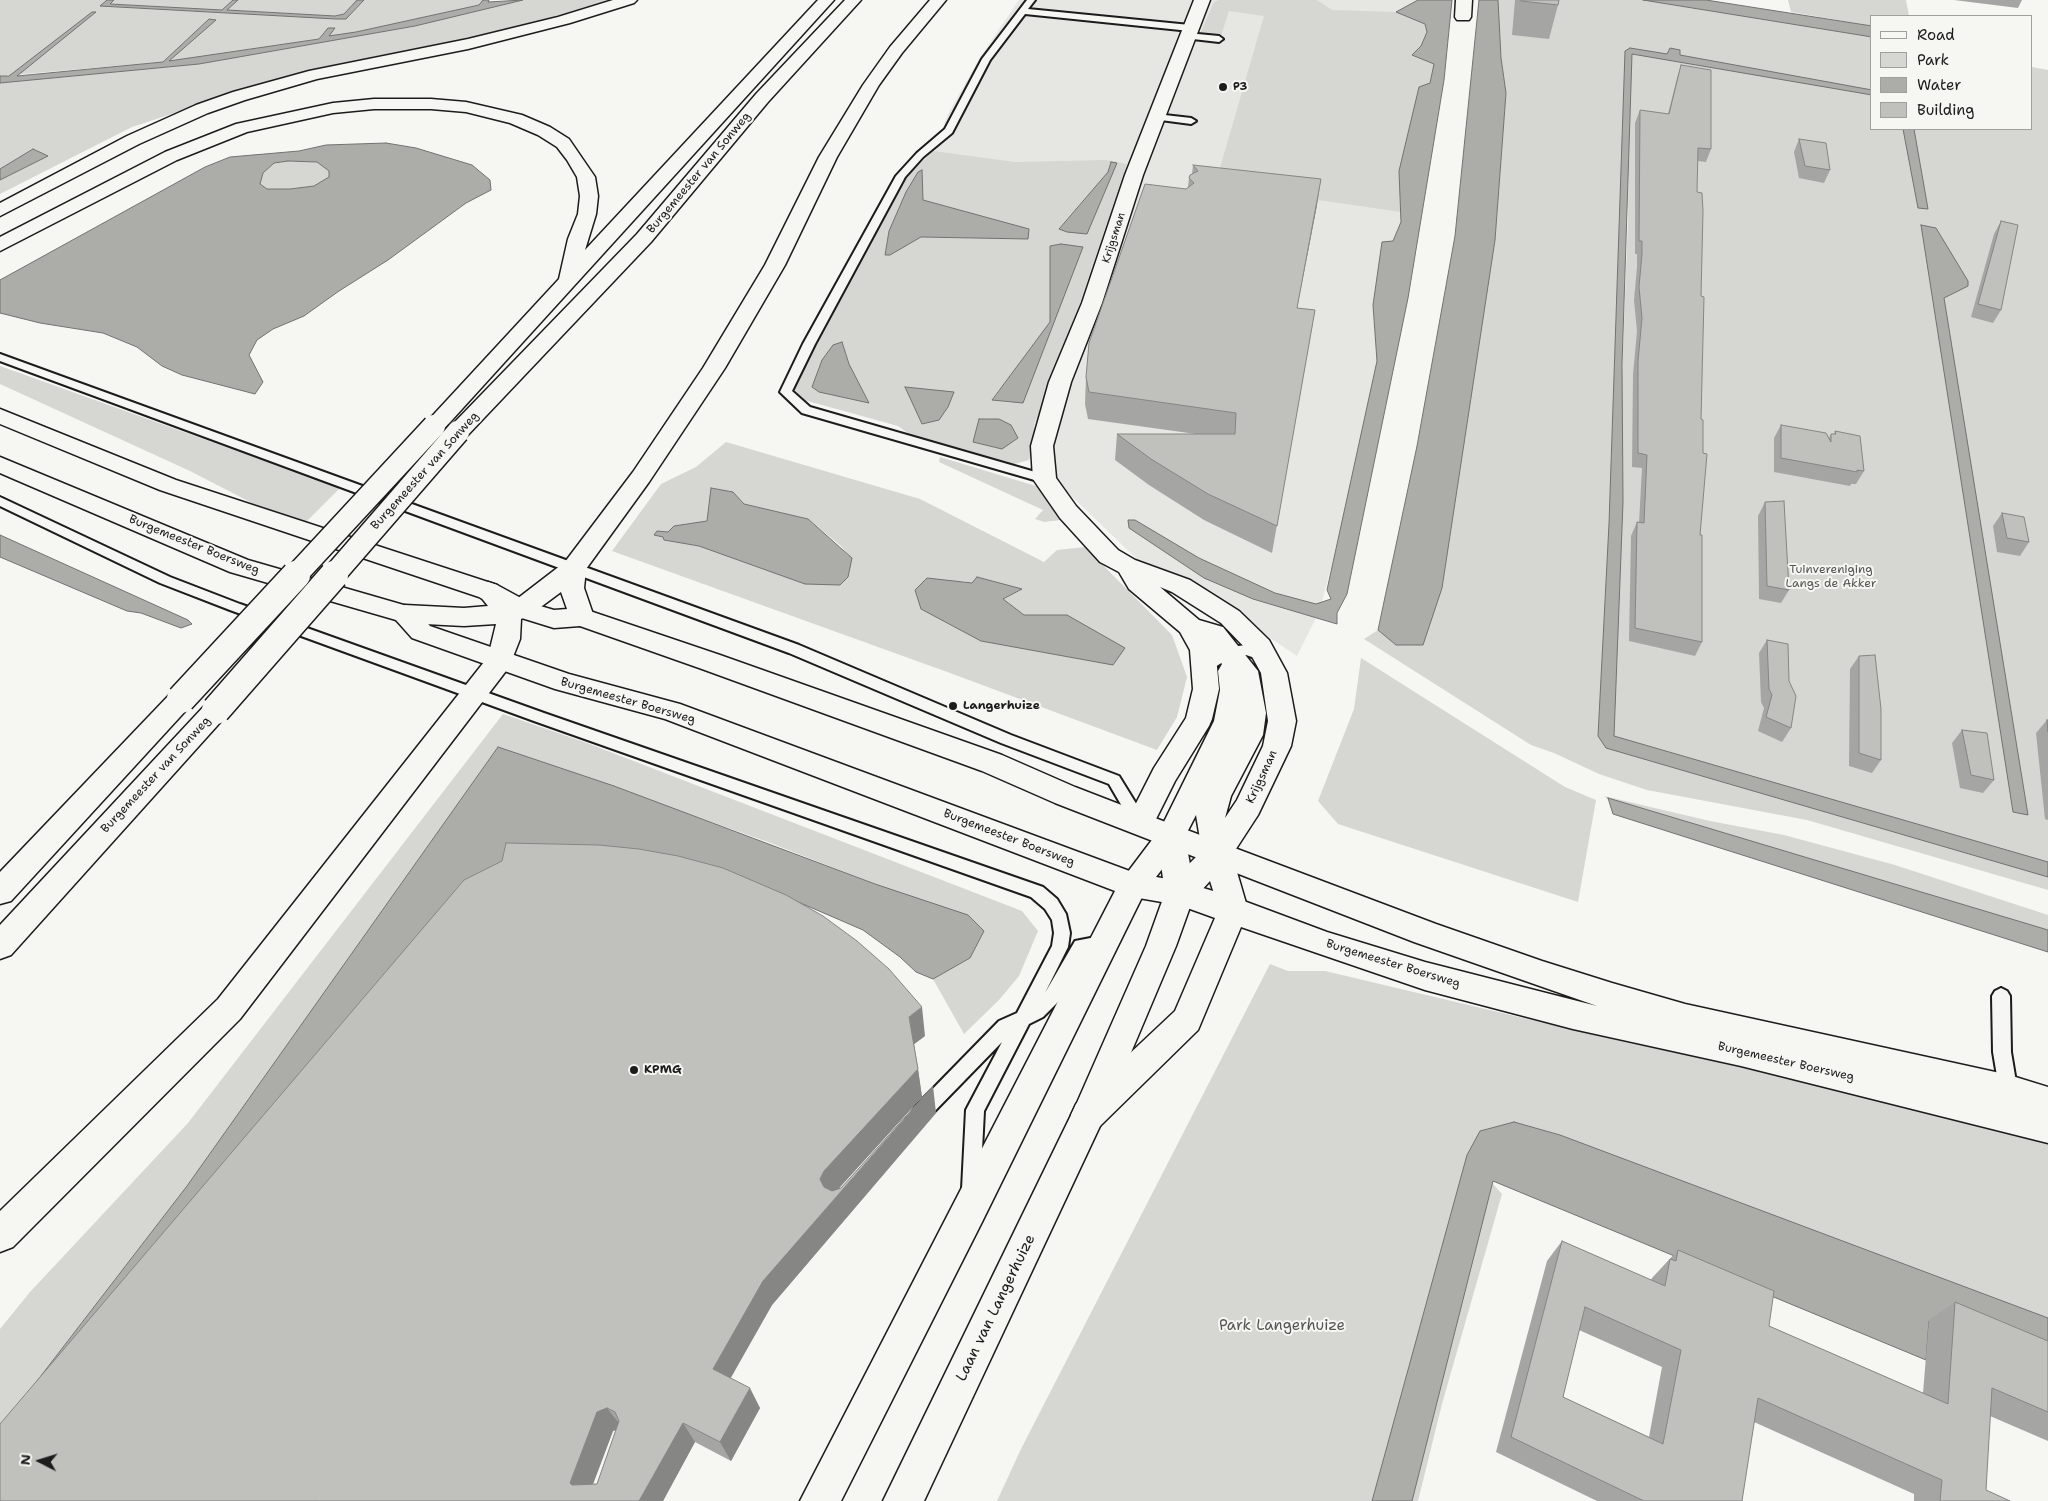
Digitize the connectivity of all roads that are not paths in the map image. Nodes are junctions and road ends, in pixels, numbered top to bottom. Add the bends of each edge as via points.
1 (629, 0) edge
2 (826, 0) edge
3 (853, 0) edge
4 (938, 0) edge
5 (1031, 0) edge
6 (1202, 0) edge
7 (1464, 0) edge
8 (1022, 11) junction
9 (1463, 18) dead end
10 (1188, 32) junction
11 (1220, 39) dead end
12 (1156, 117) junction
13 (1191, 121) dead end
14 (0, 210) edge
15 (0, 245) edge
16 (568, 281) junction
17 (0, 357) edge
18 (0, 416) edge
19 (0, 464) edge
20 (1045, 479) junction
21 (0, 501) edge
22 (1126, 566) junction
23 (574, 568) junction
24 (514, 612) junction
25 (405, 614) junction
26 (592, 621) junction
27 (1190, 626) junction
28 (1264, 656) junction
29 (1232, 658) junction
30 (500, 660) junction
31 (1205, 671) junction
32 (1250, 690) junction
33 (474, 693) junction
34 (1279, 696) junction
35 (1140, 823) junction
36 (1171, 836) junction
37 (1216, 854) junction
38 (1133, 885) junction
39 (0, 892) edge
40 (1180, 893) junction
41 (1233, 910) junction
42 (1106, 942) junction
43 (0, 946) edge
44 (2001, 996) dead end
45 (1025, 1016) junction
46 (2048, 1102) edge
47 (2010, 1104) junction
48 (1088, 1115) junction
49 (2048, 1127) edge
50 (907, 1128) edge
51 (969, 1212) junction
52 (0, 1235) edge
53 (820, 1501) edge
54 (903, 1501) edge

1 - 14 main road via 468,44 315,75 239,96 133,140
2 - 16 main road, Burgemeester van Sonweg
3 - 43 main road, Burgemeester van Sonweg, bridge via 762,98 644,238 458,432 216,710
4 - 23 main road via 871,85 828,157 775,265 714,368
5 - 8 lane
6 - 10 main road, Krijgsman
7 - 9 main road
8 - 10 lane
8 - 20 lane via 986,59 949,131 901,176 808,344 786,392 806,410
10 - 11 lane
10 - 12 main road, Krijgsman
12 - 13 lane
12 - 20 main road, Krijgsman via 1132,196 1060,382 1042,446
15 - 16 main road via 150,166 242,128 333,108 382,104 466,106 516,118 544,131 562,143 575,158 586,177 589,196
16 - 39 main road, Burgemeester van Sonweg, bridge
17 - 23 lane
18 - 24 main road via 168,486 488,591
19 - 25 main road, Burgemeester Boersweg via 239,566
20 - 22 main road, Krijgsman via 1068,512 1109,556
21 - 33 lane via 165,580
22 - 27 main road, Krijgsman via 1138,583
22 - 28 main road, Krijgsman via 1181,586 1230,617 1245,630
23 - 24 main road
23 - 26 main road via 572,588
23 - 35 lane via 794,649 1006,739 1114,780
24 - 25 main road via 464,617
24 - 26 main road, Burgemeester Boersweg
24 - 30 main road
25 - 30 main road, Burgemeester Boersweg via 421,632
26 - 35 main road, Burgemeester Boersweg via 984,760
27 - 29 main road, Krijgsman via 1214,633
27 - 31 main road, Krijgsman via 1203,650
28 - 29 lane via 1246,650
28 - 34 main road, Krijgsman via 1274,673
29 - 31 lane via 1210,663
29 - 32 main road, Krijgsman via 1245,671
29 - 36 main road via 1234,690 1228,721
30 - 33 main road
30 - 38 main road, Burgemeester Boersweg via 564,682 671,711
31 - 35 main road, Krijgsman via 1206,689 1199,719
32 - 34 lane via 1267,698
32 - 37 main road, Krijgsman via 1252,713 1249,735 1210,815
33 - 45 lane via 1036,892 1051,904 1060,919 1062,933 1060,947
33 - 52 main road via 229,1009
34 - 37 main road, Krijgsman via 1282,721 1277,746 1248,807
35 - 36 main road, Burgemeester Boersweg
36 - 37 main road, Burgemeester Boersweg
36 - 38 main road
36 - 40 main road
37 - 40 main road
37 - 41 main road
37 - 47 main road, Burgemeester Boersweg via 1452,943 1612,997
38 - 40 main road, Burgemeester Boersweg
38 - 42 main road
40 - 41 main road, Burgemeester Boersweg
40 - 48 main road, Laan van Langerhuize via 1161,946
41 - 47 main road, Burgemeester Boersweg via 1327,945 1574,1015
41 - 48 main road, Laan van Langerhuize via 1187,1020
42 - 45 lane via 1081,946 1053,996 1037,1012
42 - 51 main road
44 - 47 lane via 2002,1052
45 - 50 lane via 1005,1026
45 - 51 lane via 976,1110
46 - 47 main road, Burgemeester Boersweg
47 - 49 main road, Burgemeester Boersweg
48 - 54 main road, Laan van Langerhuize
51 - 53 main road

